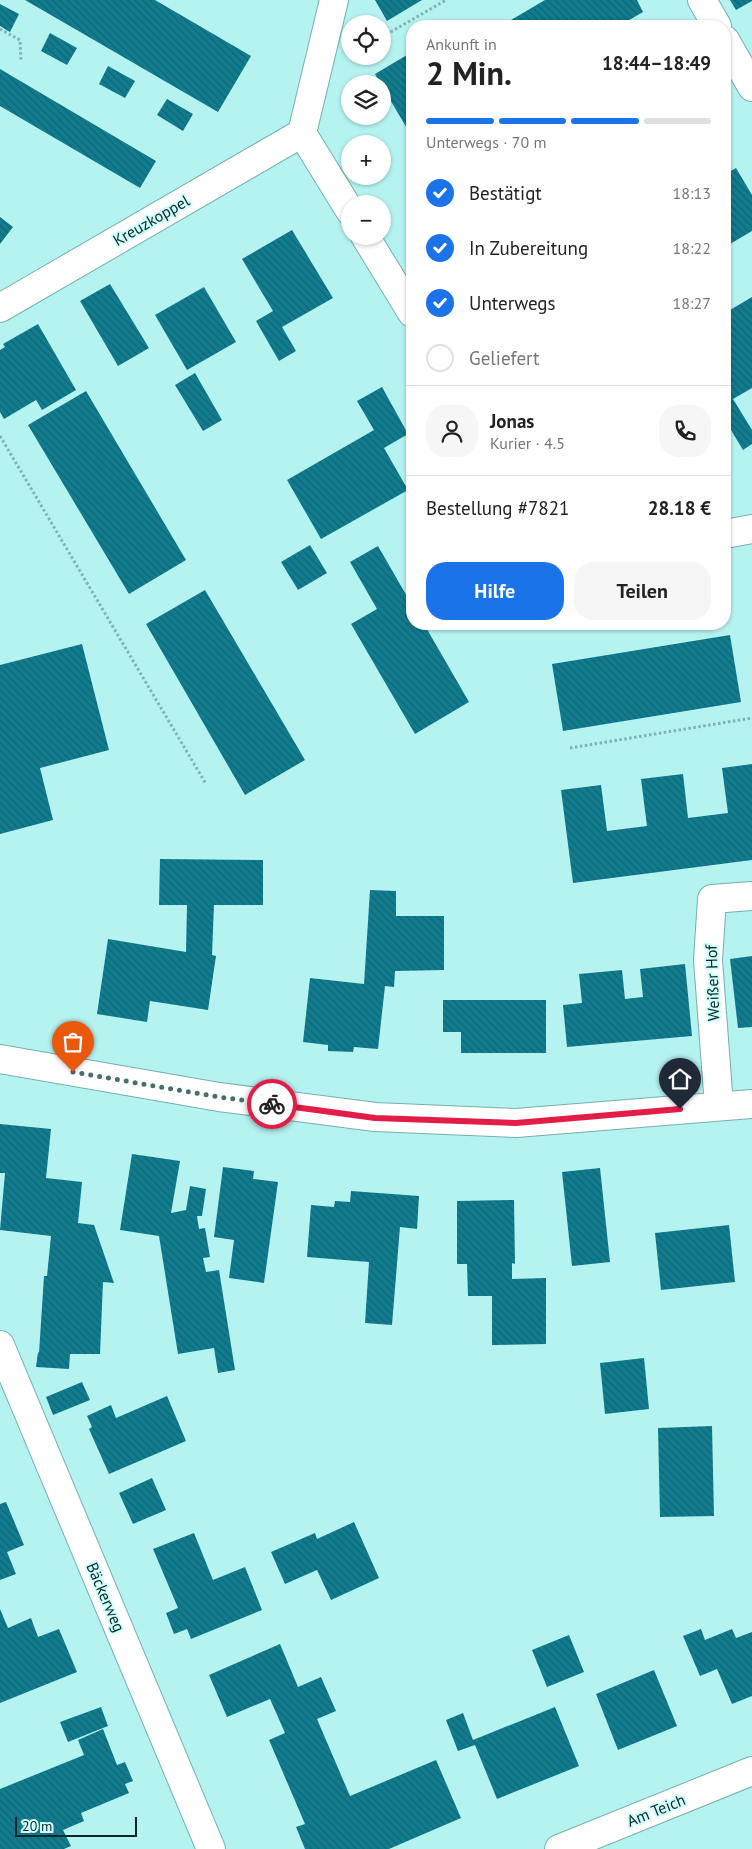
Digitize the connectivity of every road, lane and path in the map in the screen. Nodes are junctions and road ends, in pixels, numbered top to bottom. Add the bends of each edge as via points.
1 (334, 0) edge
2 (446, 0) edge
3 (702, 0) edge
4 (411, 20) edge
5 (714, 20) edge
6 (406, 23) edge
7 (0, 29) edge
8 (391, 32) edge
9 (731, 50) edge
10 (21, 61) dead end
11 (752, 87) edge
12 (302, 132) junction
13 (341, 196) edge
14 (370, 245) edge
15 (406, 303) edge
16 (0, 308) edge
17 (0, 436) edge
18 (752, 529) edge
19 (731, 533) edge
20 (752, 718) edge
21 (570, 748) dead end
22 (206, 784) dead end
23 (752, 896) edge
24 (0, 1059) edge
25 (752, 1104) edge
26 (719, 1106) junction
27 (0, 1346) edge
28 (752, 1771) edge
29 (211, 1849) edge
30 (559, 1849) edge

1 - 12 street
2 - 4 path
3 - 5 street
6 - 8 path
7 - 10 path via 20,40
9 - 11 street
12 - 13 street
12 - 16 street, Kreuzkoppel
14 - 15 street
17 - 22 path
18 - 19 street
20 - 21 path
23 - 26 street, Weißer Hof via 712,900 708,960
24 - 26 street via 219,1097 375,1118 516,1123
25 - 26 street
27 - 29 street, Bäckerweg
28 - 30 street, Am Teich

